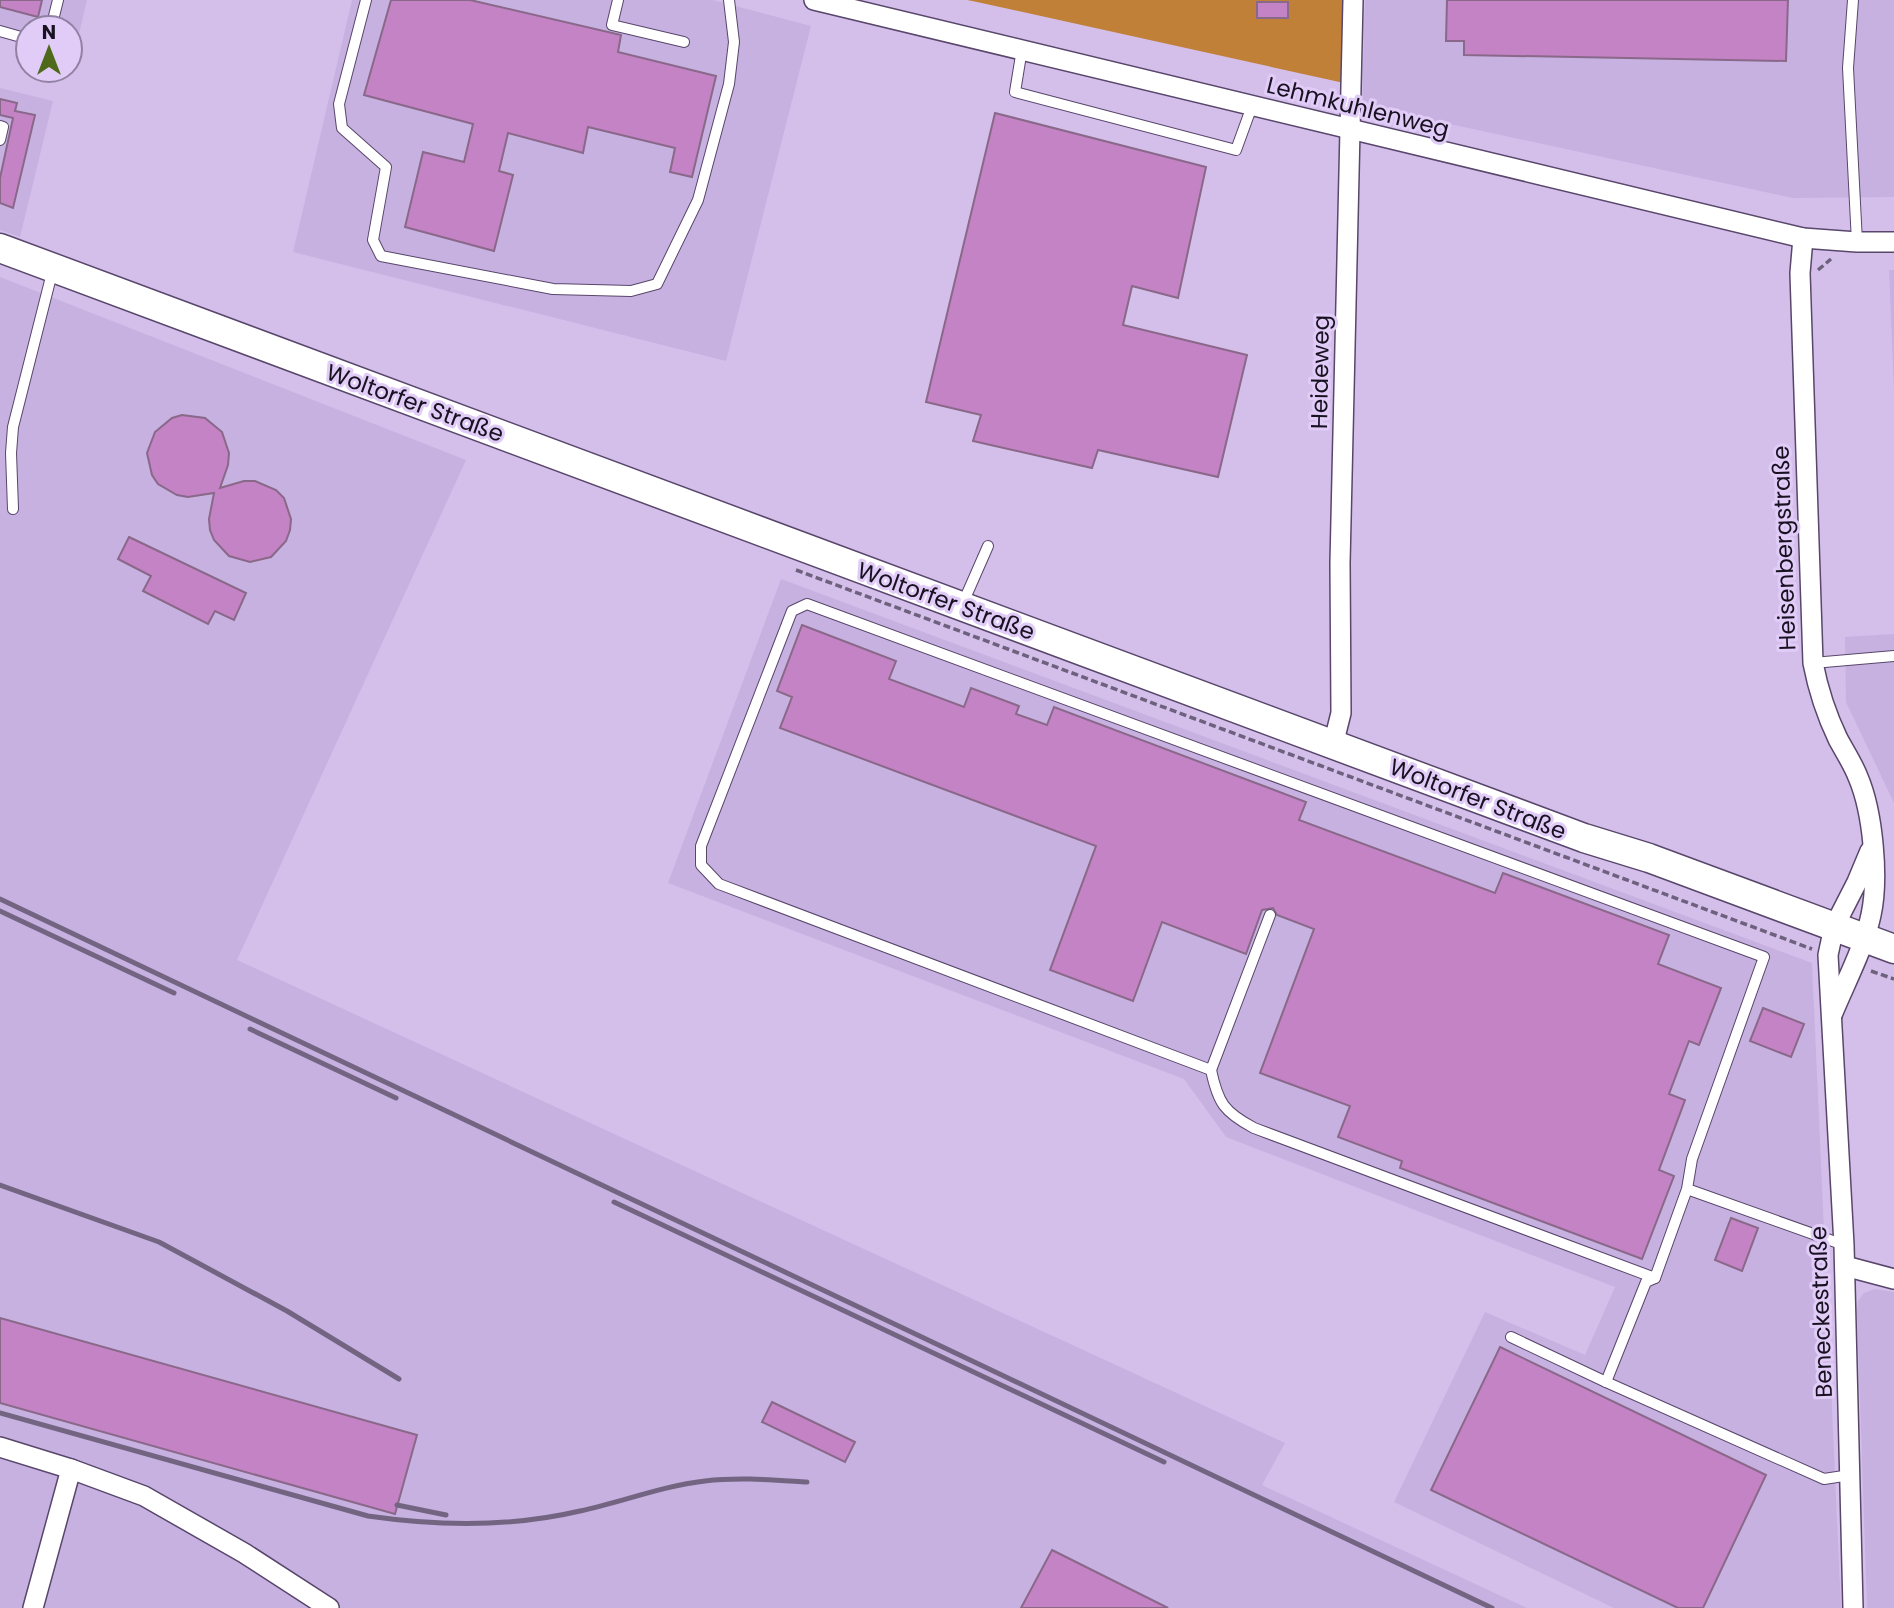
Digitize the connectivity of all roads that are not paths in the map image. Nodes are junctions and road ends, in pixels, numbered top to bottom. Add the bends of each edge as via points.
1 (366, 0) edge
2 (618, 0) edge
3 (729, 0) edge
4 (814, 0) edge
5 (1353, 0) edge
6 (1853, 0) edge
7 (684, 42) dead end
8 (1022, 48) junction
9 (1252, 106) junction
10 (0, 126) edge
11 (1350, 130) junction
12 (0, 140) edge
13 (1803, 238) junction
14 (1857, 242) junction
15 (1894, 242) edge
16 (0, 248) edge
17 (53, 268) junction
18 (13, 509) dead end
19 (988, 545) dead end
20 (961, 607) junction
21 (1894, 656) edge
22 (1813, 663) junction
23 (1334, 745) junction
24 (1872, 846) junction
25 (1270, 915) dead end
26 (1834, 927) junction
27 (1865, 937) junction
28 (1894, 949) edge
29 (1832, 1015) junction
30 (1211, 1070) junction
31 (1687, 1189) junction
32 (1844, 1245) junction
33 (1844, 1266) junction
34 (1656, 1278) junction
35 (1894, 1279) edge
36 (1511, 1337) dead end
37 (1605, 1382) junction
38 (0, 1447) edge
39 (71, 1469) junction
40 (1850, 1475) junction
41 (33, 1608) edge
42 (330, 1608) edge
43 (1853, 1608) edge

1 - 3 lane via 339,104 342,128 386,167 373,240 382,256 553,289 632,291 657,284 698,200 729,84 734,42
2 - 7 lane via 612,24
4 - 8 street, Lehmkuhlenweg
5 - 11 street, Heideweg
6 - 14 lane via 1848,68
8 - 9 street, Lehmkuhlenweg
8 - 9 lane via 1015,92 1236,150
9 - 11 street, Lehmkuhlenweg
10 - 12 lane
11 - 13 street, Lehmkuhlenweg
11 - 23 street, Heideweg via 1341,713
13 - 14 street, Lehmkuhlenweg
13 - 22 street, Heisenbergstraße via 1800,273
14 - 15 street, Lehmkuhlenweg
16 - 17 main road, Woltorfer Straße
17 - 18 lane via 13,427
17 - 20 main road, Woltorfer Straße
19 - 20 lane
20 - 23 main road, Woltorfer Straße
21 - 22 lane
22 - 24 street, Heisenbergstraße via 1818,691 1869,811
23 - 26 main road, Woltorfer Straße
24 - 26 street, Heisenbergstraße
24 - 27 street, Heisenbergstraße via 1872,913
25 - 30 lane
26 - 27 main road, Woltorfer Straße
26 - 29 street, Beneckestraße via 1828,955
27 - 28 main road, Woltorfer Straße
27 - 29 street, Beneckestraße
29 - 32 street, Beneckestraße
30 - 31 lane via 719,884 701,865 701,846 792,611 807,604 1764,957 1692,1159
30 - 34 lane via 1216,1092 1231,1116 1254,1128
31 - 32 lane
31 - 34 lane
32 - 33 street, Beneckestraße
33 - 35 street
33 - 40 street, Beneckestraße
34 - 37 lane via 1646,1282
36 - 37 lane
37 - 40 lane via 1824,1479
38 - 39 street
39 - 41 street
39 - 42 street via 144,1496
40 - 43 street, Beneckestraße

